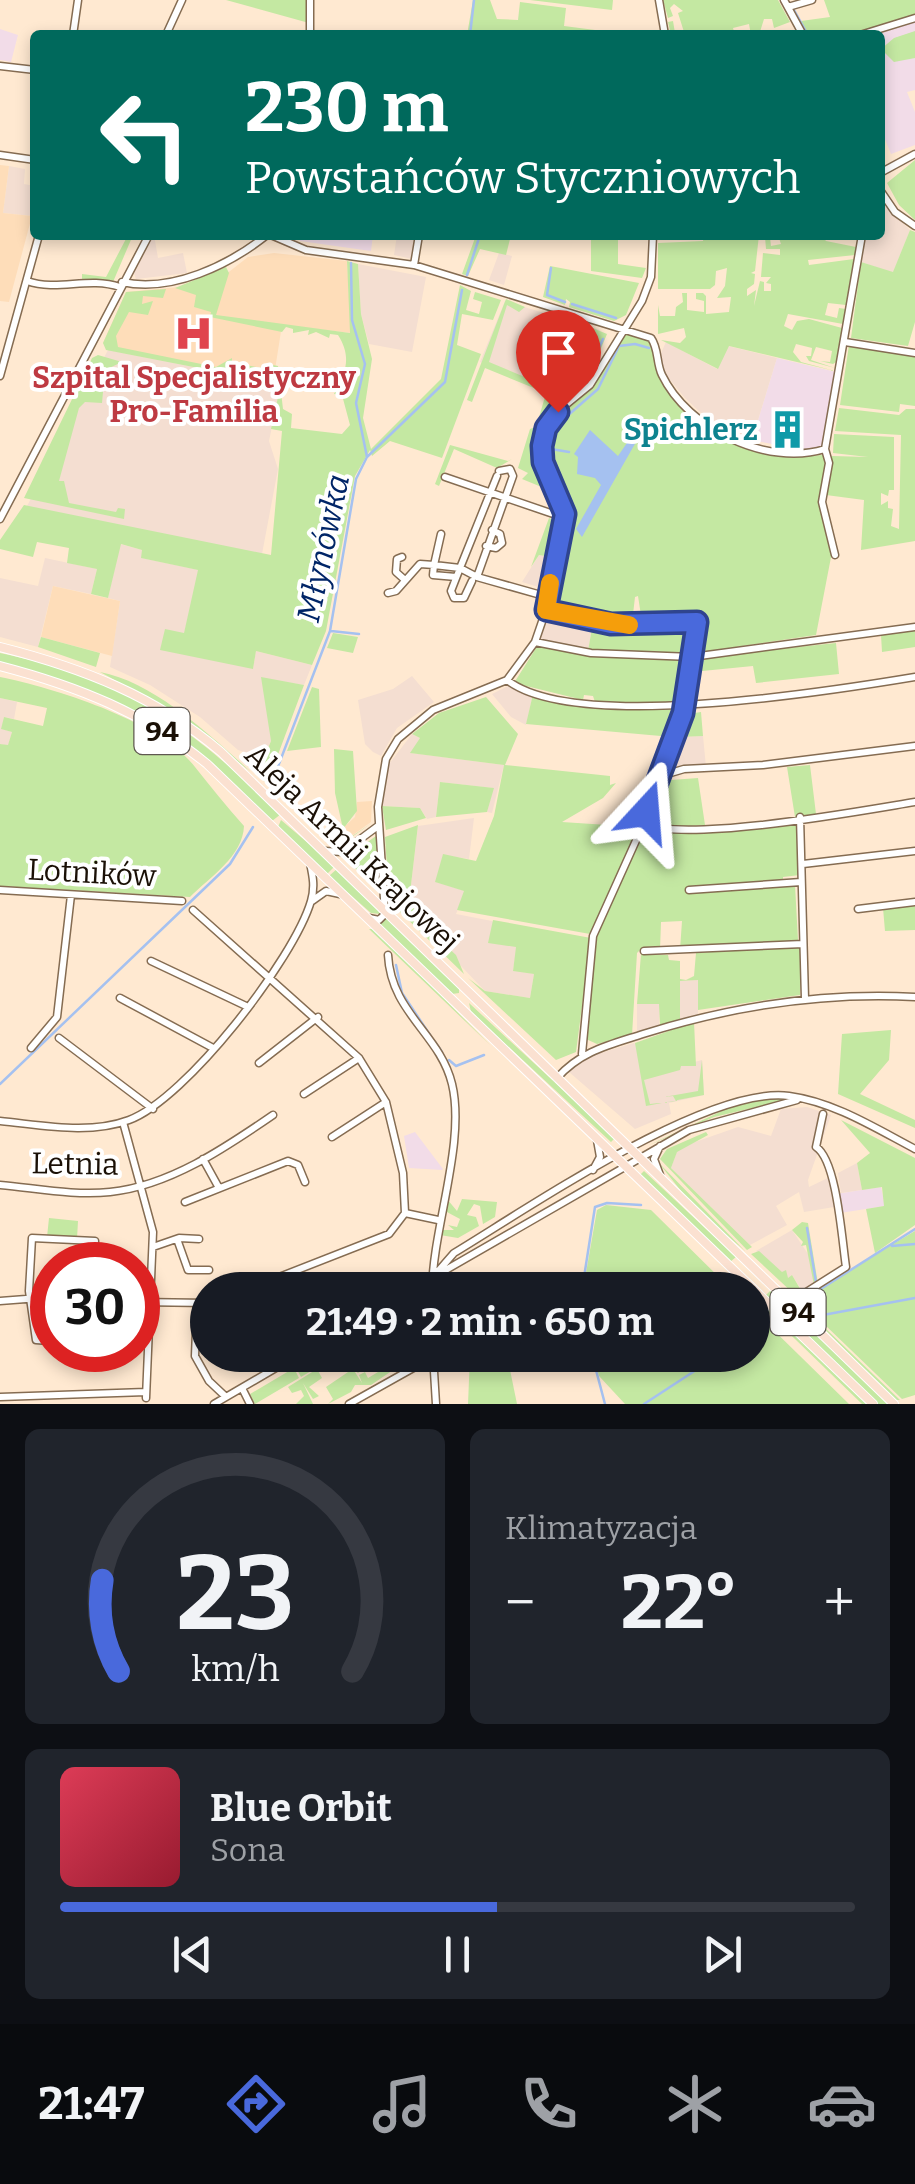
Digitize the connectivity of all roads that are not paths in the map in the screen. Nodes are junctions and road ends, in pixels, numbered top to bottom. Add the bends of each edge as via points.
1 (78, 0) edge
2 (182, 0) edge
3 (310, 0) edge
4 (660, 0) edge
5 (812, 0) edge
6 (786, 4) edge
7 (915, 18) edge
8 (74, 30) edge
9 (168, 30) edge
10 (310, 30) edge
11 (664, 30) edge
12 (800, 30) edge
13 (876, 30) edge
14 (0, 66) edge
15 (30, 69) edge
16 (0, 154) edge
17 (915, 154) edge
18 (30, 159) edge
19 (885, 170) edge
20 (885, 197) edge
21 (915, 226) edge
22 (38, 240) edge
23 (145, 240) edge
24 (260, 240) edge
25 (281, 240) edge
26 (418, 240) edge
27 (652, 240) edge
28 (861, 240) edge
29 (414, 265) junction
30 (27, 281) junction
31 (121, 284) junction
32 (621, 328) junction
33 (844, 342) junction
34 (915, 353) edge
35 (0, 376) edge
36 (825, 449) junction
37 (445, 477) dead end
38 (490, 495) junction
39 (504, 500) junction
40 (565, 518) junction
41 (0, 519) edge
42 (492, 530) junction
43 (441, 534) dead end
44 (486, 546) junction
45 (834, 555) dead end
46 (402, 557) dead end
47 (434, 565) junction
48 (460, 568) junction
49 (456, 577) junction
50 (474, 579) junction
51 (405, 580) junction
52 (388, 593) dead end
53 (548, 597) junction
54 (546, 610) junction
55 (915, 626) edge
56 (534, 642) junction
57 (0, 646) edge
58 (692, 657) junction
59 (0, 666) edge
60 (915, 677) edge
61 (507, 680) junction
62 (684, 706) junction
63 (915, 746) edge
64 (657, 777) junction
65 (915, 802) edge
66 (289, 817) junction
67 (800, 817) junction
68 (378, 825) junction
69 (643, 825) junction
70 (276, 830) junction
71 (323, 850) junction
72 (915, 851) edge
73 (309, 862) junction
74 (803, 864) junction
75 (801, 882) junction
76 (0, 890) edge
77 (689, 890) dead end
78 (71, 895) junction
79 (344, 896) junction
80 (182, 901) dead end
81 (311, 902) junction
82 (915, 902) edge
83 (858, 909) dead end
84 (192, 910) dead end
85 (385, 910) junction
86 (367, 918) junction
87 (803, 944) junction
88 (644, 951) dead end
89 (388, 955) dead end
90 (150, 961) dead end
91 (270, 976) junction
92 (470, 993) junction
93 (915, 997) edge
94 (120, 998) dead end
95 (805, 1000) junction
96 (458, 1004) junction
97 (246, 1006) junction
98 (318, 1017) junction
99 (59, 1038) dead end
100 (31, 1048) dead end
101 (213, 1048) junction
102 (582, 1054) junction
103 (360, 1058) junction
104 (259, 1063) dead end
105 (557, 1078) junction
106 (304, 1094) dead end
107 (805, 1099) junction
108 (386, 1102) junction
109 (153, 1109) junction
110 (822, 1114) dead end
111 (273, 1115) dead end
112 (0, 1121) edge
113 (124, 1122) junction
114 (332, 1137) dead end
115 (597, 1138) junction
116 (662, 1144) junction
117 (915, 1148) edge
118 (629, 1149) junction
119 (616, 1157) junction
120 (638, 1157) junction
121 (203, 1159) junction
122 (625, 1165) junction
123 (588, 1174) junction
124 (662, 1180) junction
125 (576, 1181) junction
126 (305, 1182) dead end
127 (0, 1184) edge
128 (142, 1185) junction
129 (218, 1188) junction
130 (580, 1191) junction
131 (185, 1202) dead end
132 (405, 1212) junction
133 (438, 1220) junction
134 (177, 1239) junction
135 (199, 1239) dead end
136 (32, 1242) edge
137 (94, 1242) edge
138 (153, 1242) edge
139 (434, 1243) junction
140 (160, 1245) edge
141 (454, 1253) junction
142 (743, 1258) junction
143 (209, 1270) dead end
144 (733, 1270) junction
145 (293, 1272) edge
146 (432, 1272) edge
147 (437, 1272) edge
148 (441, 1272) edge
149 (30, 1277) edge
150 (29, 1296) junction
151 (0, 1301) edge
152 (30, 1303) edge
153 (160, 1303) edge
154 (789, 1303) junction
155 (190, 1305) edge
156 (147, 1372) edge
157 (204, 1372) edge
158 (269, 1372) edge
159 (405, 1372) edge
160 (434, 1372) edge
161 (242, 1388) junction
162 (0, 1397) edge
163 (226, 1397) junction
164 (214, 1404) edge
165 (250, 1404) edge
166 (348, 1404) edge
167 (436, 1404) edge
168 (873, 1404) edge
169 (894, 1404) edge

1 - 8 street
2 - 9 street
3 - 10 street
4 - 11 street
5 - 6 street
6 - 12 street
7 - 13 street
14 - 15 street
16 - 18 street
17 - 19 street
20 - 21 street
22 - 30 street
23 - 31 street
24 - 31 street via 190,277
25 - 29 street via 306,250
26 - 29 street
27 - 32 street via 647,290
28 - 33 street
29 - 32 street
30 - 31 street via 54,288
30 - 35 street
31 - 41 street
32 - 36 street via 654,341 664,380 718,434 780,451
32 - 40 street via 590,385 544,433 543,462
33 - 34 street
33 - 36 street
36 - 45 street via 822,502
37 - 38 street
38 - 39 street
38 - 39 street via 498,473 508,468 513,474
38 - 48 street
39 - 40 street
39 - 42 street
40 - 53 street
42 - 44 street
42 - 44 street via 502,544
43 - 47 street
44 - 50 street
46 - 51 street via 396,572
47 - 48 street
47 - 49 street via 428,574
47 - 51 street via 417,565
48 - 49 street
48 - 50 street
49 - 50 street via 451,591 458,600
50 - 53 street
51 - 52 street
53 - 54 street
54 - 56 street
54 - 58 street via 611,624 690,620 698,626
55 - 58 street
56 - 58 street via 595,654
56 - 61 street
57 - 66 main road, Aleja Armii Krajowej / 94 via 90,672 151,702 210,742
58 - 62 street
59 - 70 main road, Aleja Armii Krajowej / 94 via 83,690 152,724 207,764
60 - 62 street
61 - 62 street via 593,704
61 - 68 street via 443,704 398,740 382,771
62 - 64 street
63 - 64 street
64 - 69 street
65 - 67 street
66 - 70 main road via 277,818
66 - 71 main road, Aleja Armii Krajowej / 94
67 - 69 street via 684,829
67 - 74 street
68 - 71 street via 343,852
68 - 85 street
69 - 102 street via 593,936
70 - 73 main road, Aleja Armii Krajowej / 94
71 - 85 main road, Aleja Armii Krajowej / 94
72 - 74 street
73 - 79 main road, Aleja Armii Krajowej / 94
73 - 81 street
74 - 75 street
75 - 77 street
75 - 87 street
76 - 78 street, Lotników
78 - 80 street, Lotników
78 - 100 street via 57,1017
79 - 81 street via 326,891
79 - 86 main road, Aleja Armii Krajowej / 94
81 - 91 street
82 - 83 street
84 - 91 street
85 - 86 street via 379,920
85 - 92 main road, Aleja Armii Krajowej / 94
86 - 96 main road, Aleja Armii Krajowej / 94
87 - 88 street
87 - 95 street
89 - 133 street via 394,992 445,1065 453,1089 454,1133
90 - 97 street
91 - 97 street
91 - 98 street
92 - 96 main road
92 - 105 main road, Aleja Armii Krajowej / 94
93 - 95 street
94 - 101 street
95 - 102 street via 719,1011
96 - 115 main road, Aleja Armii Krajowej / 94
97 - 101 street
98 - 103 street
98 - 104 street
99 - 109 street
101 - 109 street
102 - 105 street
103 - 106 street
103 - 108 street
105 - 118 main road, Aleja Armii Krajowej / 94
107 - 116 street via 726,1117
107 - 117 street
107 - 118 street via 744,1100
108 - 114 street
108 - 132 street via 400,1149
109 - 113 street
110 - 154 street via 816,1147 826,1154 832,1177 846,1268
111 - 121 street, Letnia
112 - 113 street via 72,1128
113 - 128 street
115 - 119 main road, Aleja Armii Krajowej / 94
115 - 123 street via 599,1159
116 - 120 street
116 - 124 street via 654,1159
118 - 119 street
118 - 120 main road, Aleja Armii Krajowej / 94
119 - 122 main road, Aleja Armii Krajowej / 94
119 - 123 street
120 - 122 street
120 - 124 main road, Aleja Armii Krajowej / 94
121 - 128 street, Letnia
121 - 129 street
122 - 130 street
122 - 144 main road, Aleja Armii Krajowej / 94
123 - 125 street
124 - 142 main road, Aleja Armii Krajowej / 94
125 - 130 street via 583,1184
125 - 141 street
126 - 129 street via 298,1165 288,1161
127 - 128 street, Letnia via 110,1192
128 - 138 street
129 - 131 street
130 - 148 street
132 - 133 street
132 - 145 street via 382,1238
133 - 139 street
134 - 135 street
134 - 140 street
134 - 143 street via 188,1270
136 - 137 street
139 - 141 street
139 - 146 street
141 - 147 street
142 - 144 main road via 734,1260
142 - 154 main road, Aleja Armii Krajowej / 94
144 - 168 main road, Aleja Armii Krajowej / 94
149 - 150 street
150 - 151 street
150 - 152 street
153 - 155 street
154 - 169 main road, Aleja Armii Krajowej / 94
156 - 162 street via 146,1395
157 - 163 street
158 - 161 street
159 - 166 street
160 - 167 street
161 - 163 street
161 - 165 street
163 - 164 street

